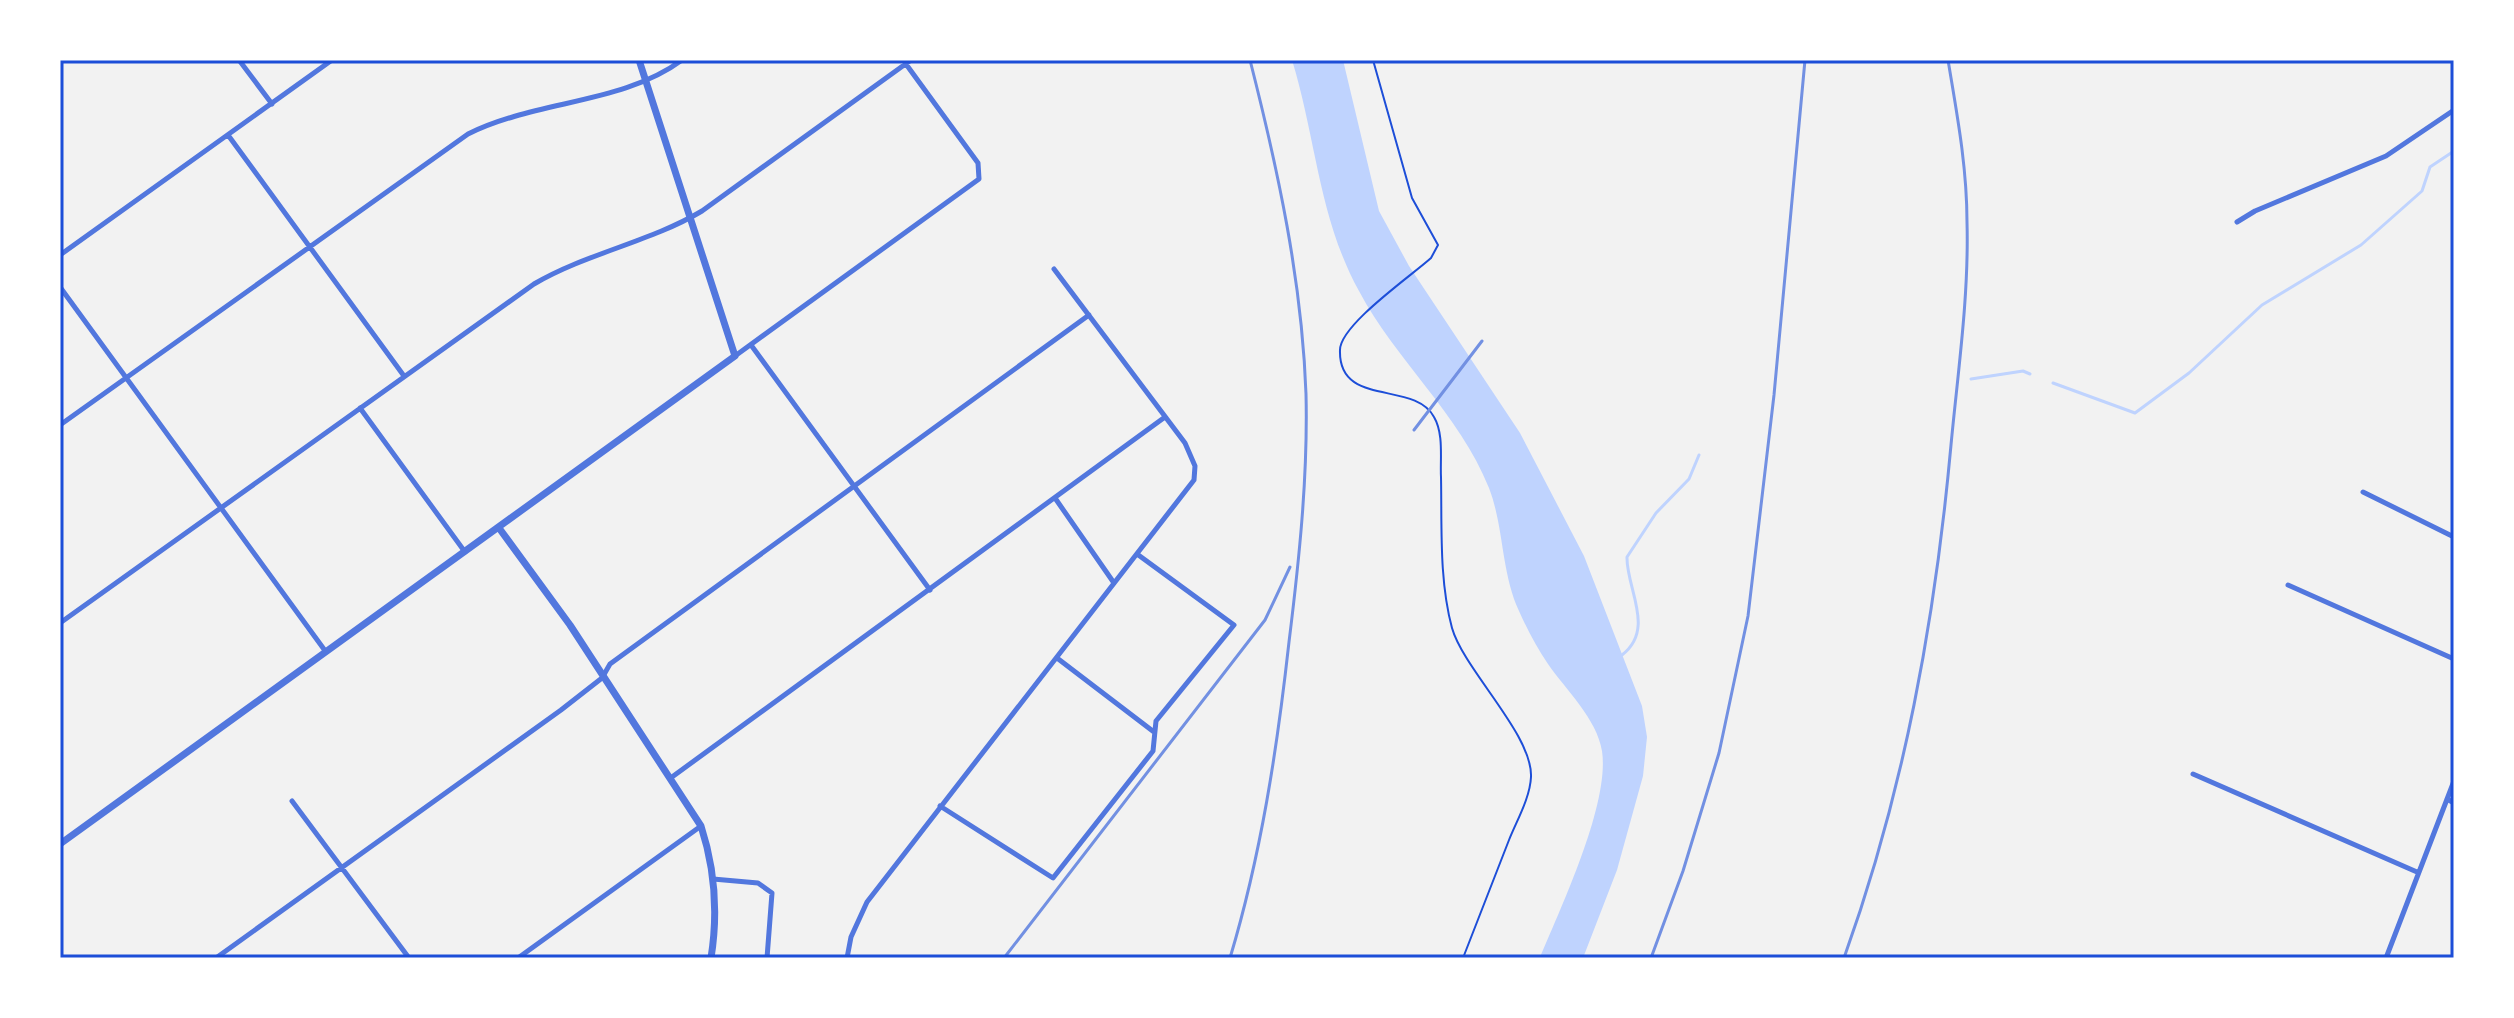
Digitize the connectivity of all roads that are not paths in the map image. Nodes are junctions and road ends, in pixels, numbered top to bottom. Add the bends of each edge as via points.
1 (239, 60) edge
2 (332, 60) edge
3 (639, 60) edge
4 (682, 60) edge
5 (907, 61) edge
6 (647, 82) junction
7 (272, 104) junction
8 (2454, 110) edge
9 (228, 135) junction
10 (692, 217) junction
11 (2237, 222) dead end
12 (308, 246) junction
13 (60, 255) edge
14 (1054, 269) dead end
15 (60, 287) edge
16 (1089, 315) junction
17 (751, 345) junction
18 (735, 356) junction
19 (404, 376) junction
20 (126, 378) junction
21 (360, 408) junction
22 (1165, 417) junction
23 (60, 425) edge
24 (854, 486) junction
25 (2363, 492) dead end
26 (1055, 498) junction
27 (220, 508) junction
28 (499, 528) junction
29 (2454, 537) edge
30 (466, 553) junction
31 (1137, 554) junction
32 (1114, 583) junction
33 (2288, 585) dead end
34 (930, 590) junction
35 (60, 623) edge
36 (326, 653) junction
37 (1057, 658) junction
38 (2454, 659) edge
39 (604, 675) junction
40 (1154, 733) junction
41 (2193, 774) dead end
42 (672, 777) junction
43 (2454, 781) edge
44 (2447, 799) junction
45 (292, 801) dead end
46 (2454, 803) edge
47 (940, 806) junction
48 (701, 826) junction
49 (60, 844) edge
50 (341, 867) junction
51 (2417, 872) junction
52 (713, 879) junction
53 (216, 958) edge
54 (409, 958) edge
55 (518, 958) edge
56 (711, 958) edge
57 (767, 958) edge
58 (847, 958) edge
59 (2386, 958) edge

1 - 7 street
2 - 7 street
3 - 6 street
4 - 6 street
5 - 10 street
5 - 17 street via 978,163 980,175
6 - 10 street
6 - 12 street via 481,127
7 - 9 street
8 - 11 street via 2386,156
9 - 12 street
9 - 13 street
10 - 18 street
10 - 19 street via 546,277
12 - 19 street
12 - 20 street
14 - 16 street
15 - 20 street
16 - 22 street
16 - 24 street
17 - 18 street
17 - 24 street
18 - 28 street
19 - 21 street
20 - 23 street
20 - 27 street
21 - 27 street
21 - 30 street
22 - 26 street
22 - 31 street via 1193,458 1195,474
24 - 34 street
24 - 39 street via 610,664
25 - 29 street
26 - 32 street
26 - 34 street
27 - 35 street
27 - 36 street
28 - 30 street
28 - 39 street
30 - 36 street
31 - 32 street
31 - 40 street via 1234,625 1156,721
32 - 37 street
33 - 38 street
34 - 42 street
36 - 49 street
37 - 40 street
37 - 47 street
39 - 42 street
39 - 50 street
40 - 47 street via 1153,751 1053,878
41 - 51 street
42 - 48 street
43 - 44 street
44 - 46 street
44 - 51 street
45 - 50 street
47 - 58 street via 867,902
48 - 52 street
48 - 55 street
50 - 53 street
50 - 54 street
51 - 59 street
52 - 56 street
52 - 57 street via 763,884 772,893

